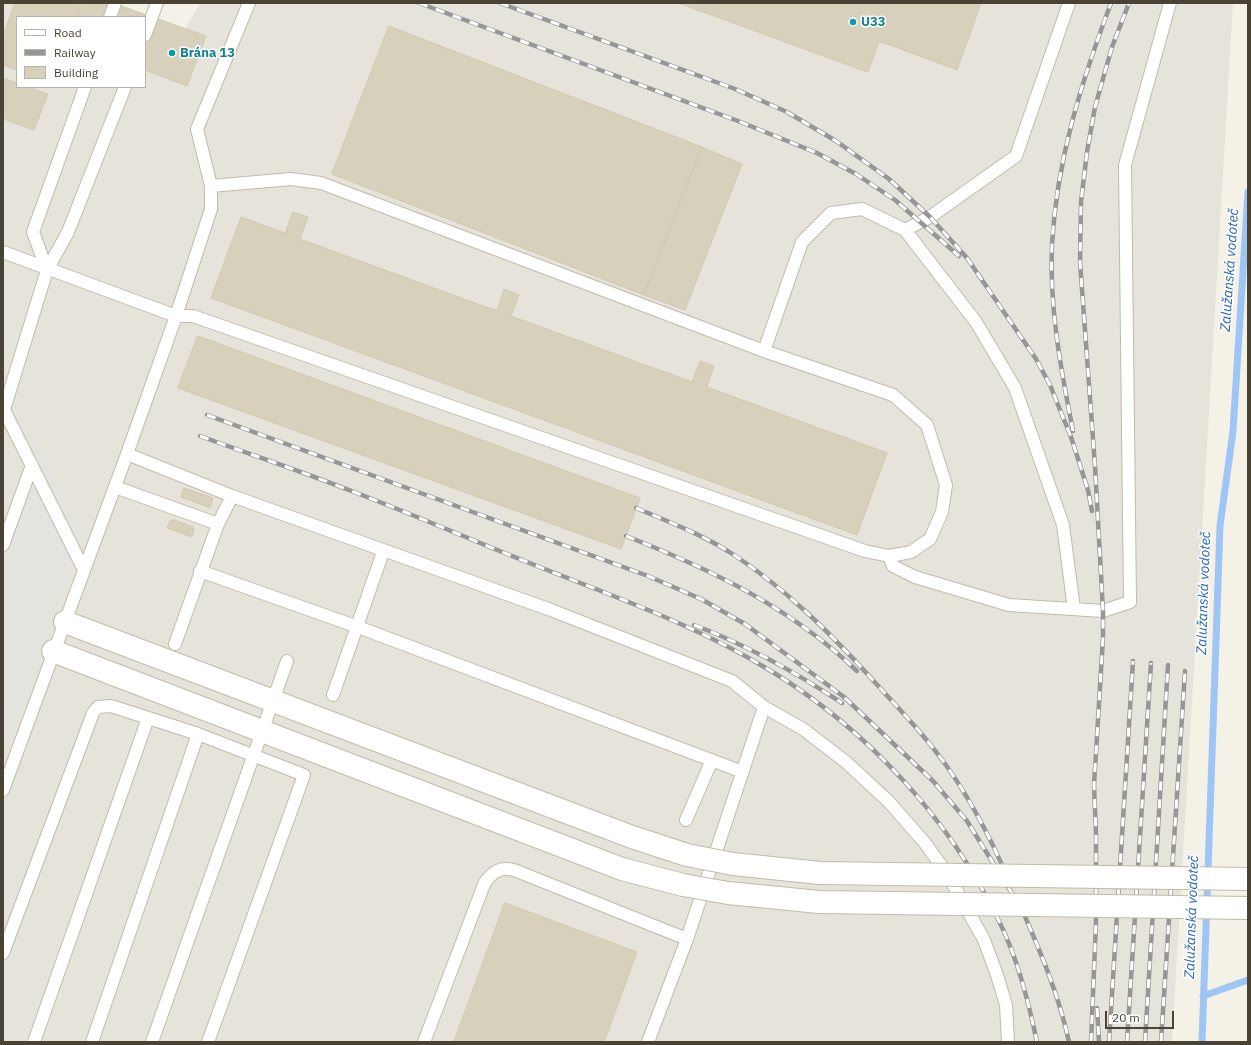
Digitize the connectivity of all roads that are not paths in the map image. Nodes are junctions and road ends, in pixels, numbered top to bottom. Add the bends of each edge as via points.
1 (115, 3) edge
2 (157, 3) edge
3 (249, 3) edge
4 (1070, 3) edge
5 (1170, 3) edge
6 (110, 16) edge
7 (146, 32) edge
8 (84, 88) edge
9 (125, 88) edge
10 (211, 186) junction
11 (905, 230) junction
12 (3, 252) edge
13 (47, 270) junction
14 (176, 316) junction
15 (764, 351) junction
16 (4, 412) edge
17 (127, 454) junction
18 (32, 465) junction
19 (115, 487) junction
20 (232, 496) junction
21 (7, 521) edge
22 (218, 524) junction
23 (3, 545) edge
24 (383, 552) junction
25 (889, 556) junction
26 (84, 570) junction
27 (200, 572) junction
28 (1074, 609) junction
29 (65, 622) junction
30 (358, 627) junction
31 (174, 644) dead end
32 (53, 651) junction
33 (287, 660) dead end
34 (332, 695) dead end
35 (273, 700) junction
36 (764, 707) junction
37 (148, 718) junction
38 (262, 731) junction
39 (198, 734) junction
40 (253, 755) junction
41 (712, 760) junction
42 (743, 772) junction
43 (3, 790) edge
44 (686, 820) dead end
45 (1248, 879) edge
46 (1248, 908) edge
47 (687, 939) junction
48 (3, 953) edge
49 (34, 1042) edge
50 (92, 1042) edge
51 (152, 1042) edge
52 (208, 1042) edge
53 (424, 1042) edge
54 (648, 1042) edge
55 (1008, 1042) edge

1 - 6 lane
2 - 7 lane
3 - 10 lane via 197,129
4 - 11 lane via 1016,156 930,217
5 - 28 lane via 1125,165 1130,602 1103,611
8 - 13 lane via 33,232
9 - 13 lane via 68,232
10 - 14 lane via 210,209
10 - 15 lane via 291,179 320,183
11 - 15 lane via 862,209 831,213 802,242
11 - 28 lane via 976,322 1015,388 1063,525
12 - 13 lane
13 - 14 lane
13 - 16 lane
14 - 17 lane
14 - 25 lane via 193,316 865,551
15 - 25 lane via 893,395 927,424 946,485 942,512 930,539 911,552
16 - 18 lane
17 - 19 lane
17 - 20 lane
18 - 21 lane
18 - 26 lane
19 - 22 lane
19 - 26 lane
20 - 22 lane
20 - 24 lane
21 - 23 lane
22 - 27 lane
24 - 30 lane
24 - 36 lane via 551,610 732,681
25 - 28 lane via 894,566 915,577 1009,606
26 - 29 lane
27 - 30 lane
27 - 31 lane
29 - 32 lane
29 - 35 street
30 - 34 lane
30 - 41 lane
32 - 38 street
32 - 43 lane
33 - 35 lane
35 - 38 lane
35 - 45 street, bridge via 632,837 687,855 733,864 820,873
36 - 42 lane
36 - 55 lane via 803,729 846,762 889,802 925,843 948,875 984,940 1006,1005
37 - 39 lane
37 - 48 lane via 111,706 98,707 93,713
37 - 49 lane
38 - 40 lane
38 - 46 street, bridge via 622,869 683,885 788,900
39 - 40 lane
39 - 50 lane
40 - 51 lane
40 - 52 lane via 304,775
41 - 42 lane
41 - 44 lane
42 - 47 lane
47 - 53 lane via 514,870 504,868 493,872 486,882
47 - 54 lane

